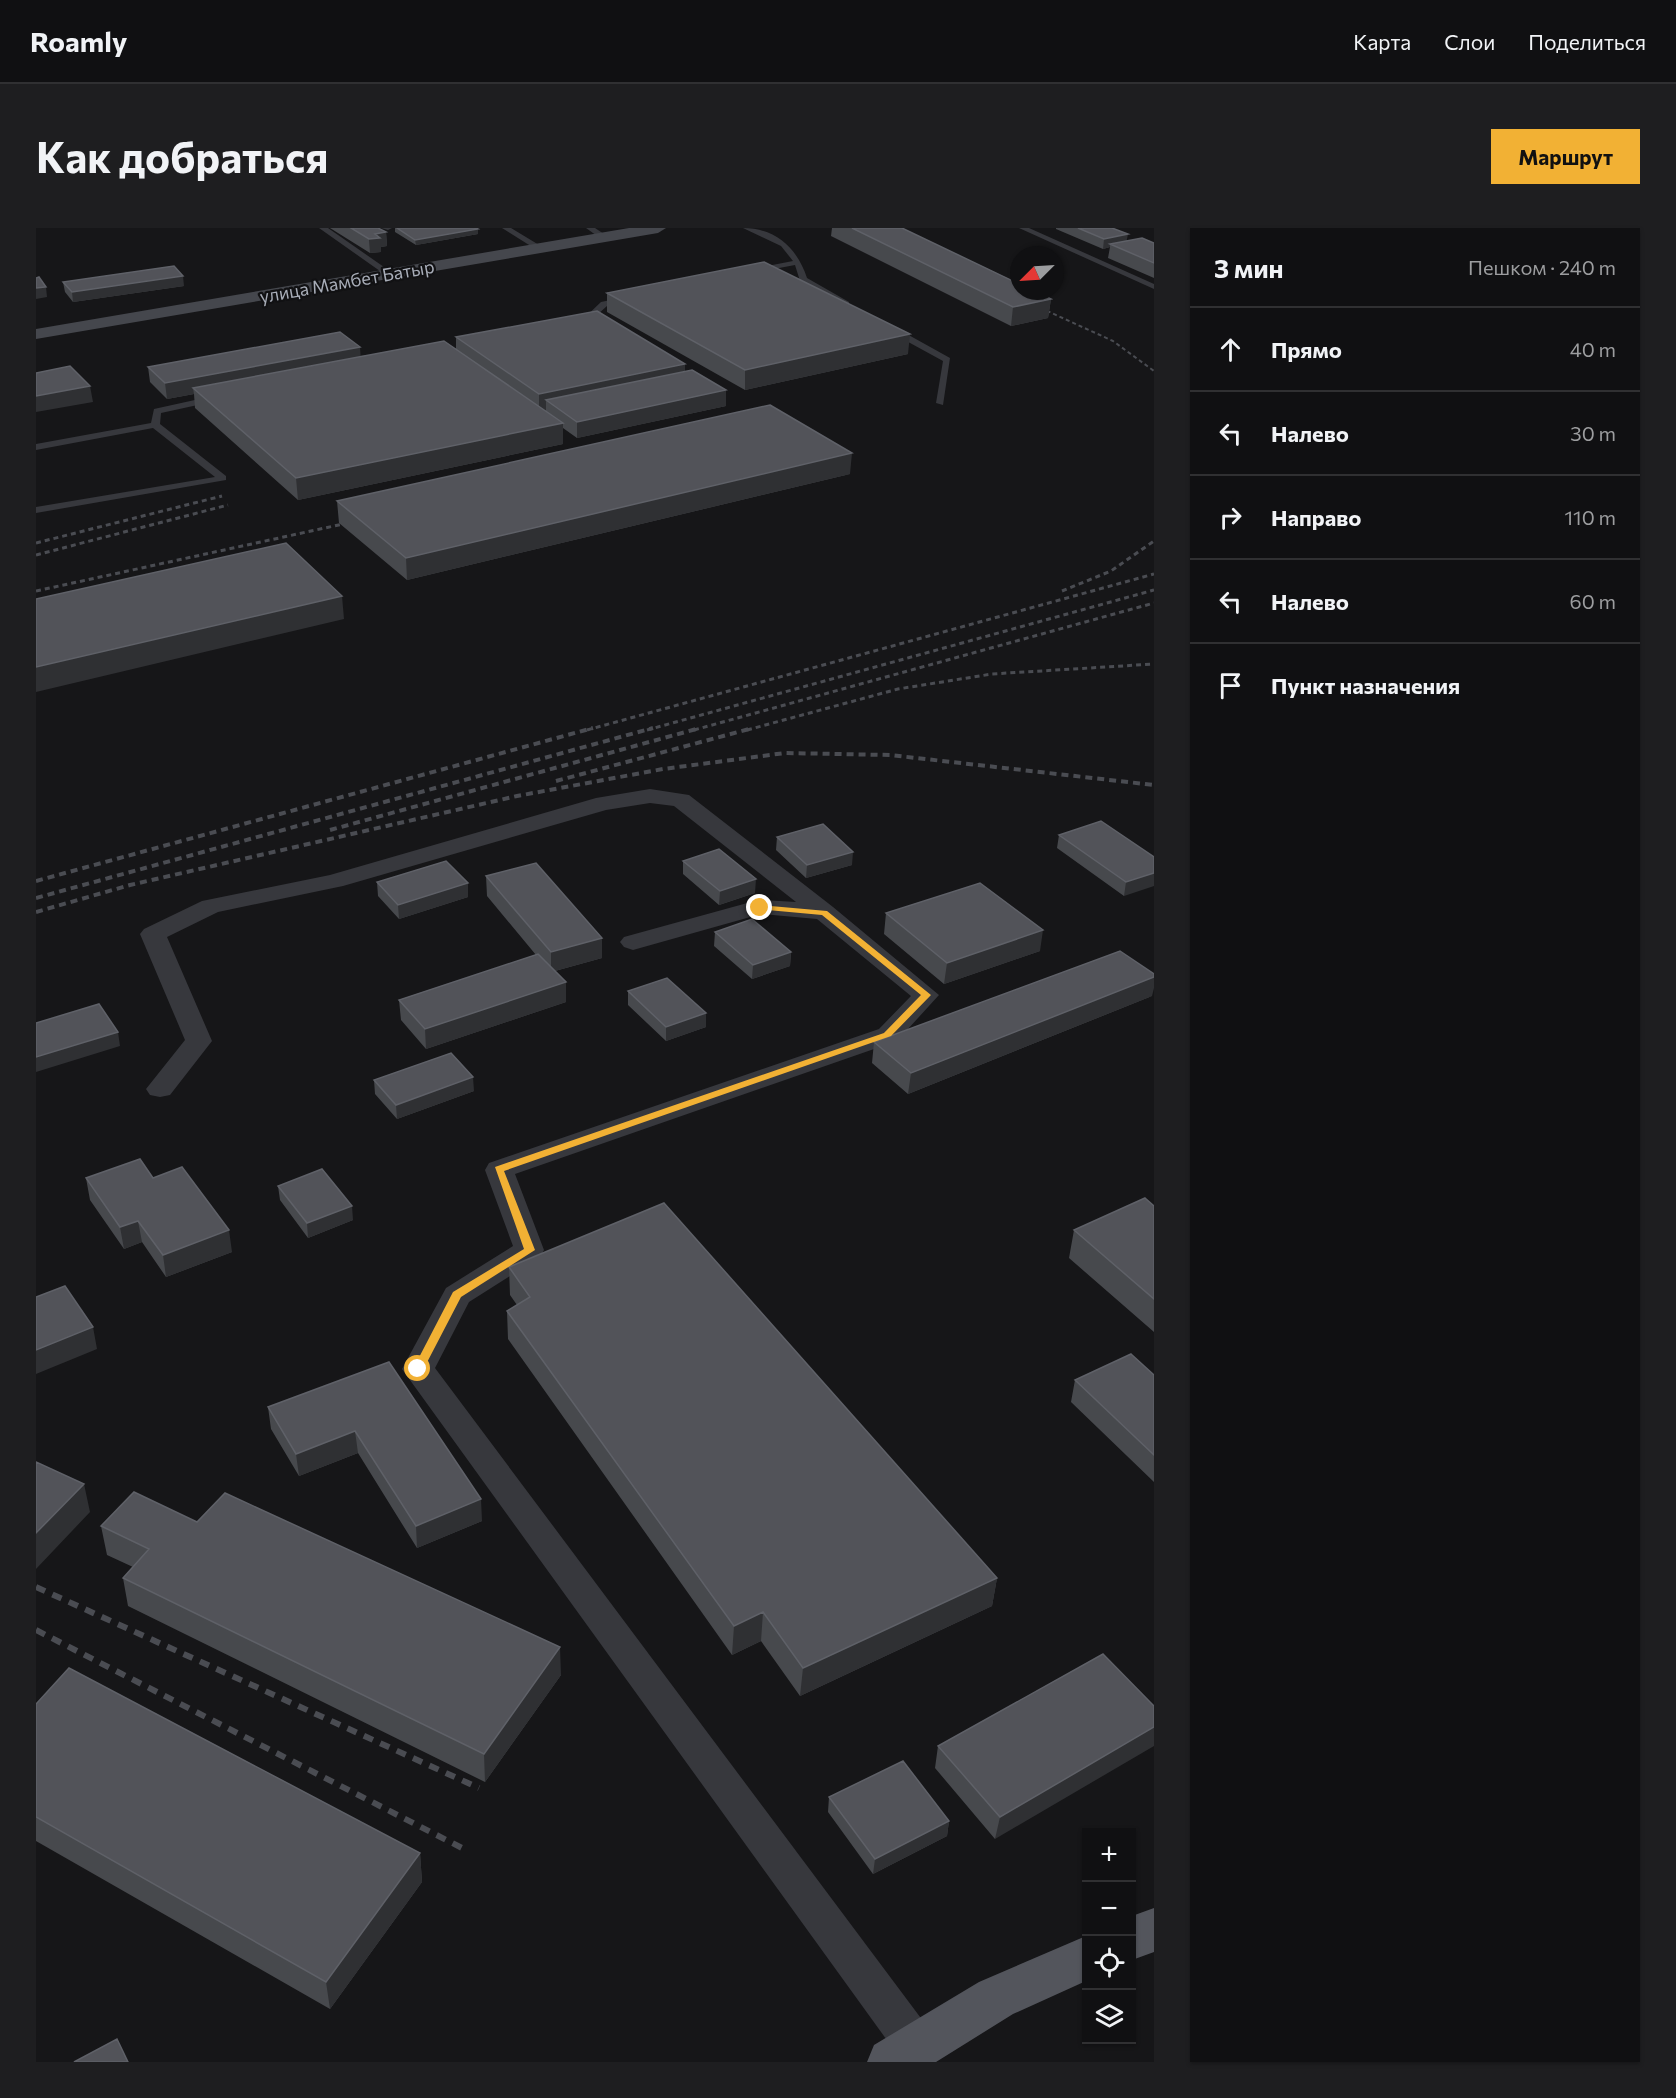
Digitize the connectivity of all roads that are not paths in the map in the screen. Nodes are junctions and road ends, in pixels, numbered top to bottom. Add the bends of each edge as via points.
1 (323, 228) edge
2 (506, 228) edge
3 (658, 228) edge
4 (747, 228) edge
5 (1023, 228) edge
6 (596, 232) edge
7 (540, 248) junction
8 (799, 262) junction
9 (390, 274) junction
10 (741, 274) edge
11 (1154, 287) edge
12 (638, 296) edge
13 (855, 308) edge
14 (572, 326) edge
15 (886, 326) edge
16 (36, 334) edge
17 (226, 397) edge
18 (940, 403) dead end
19 (155, 425) junction
20 (36, 447) edge
21 (36, 510) edge
22 (824, 912) junction
23 (633, 942) dead end
24 (160, 1089) dead end
25 (1154, 1929) edge
26 (1136, 1937) edge
27 (1082, 1960) edge
28 (904, 2054) edge

1 - 9 lane
2 - 7 lane
3 - 6 main road, улица Мамбет Батыр
4 - 8 lane via 787,245
5 - 11 lane
6 - 7 main road, улица Мамбет Батыр
7 - 9 main road, улица Мамбет Батыр
8 - 10 lane
8 - 13 lane via 803,279
9 - 16 main road, улица Мамбет Батыр
12 - 14 lane via 604,304 584,323
15 - 18 lane via 947,360
17 - 19 lane via 157,411
19 - 20 lane
19 - 21 lane via 223,478
22 - 23 street via 760,908
22 - 24 street via 681,800 650,796 604,803 334,881 211,906 153,934 199,1041
22 - 28 street via 926,995 888,1035 499,1170 529,1250 456,1294 418,1369
25 - 26 main road
27 - 28 main road via 996,1998

